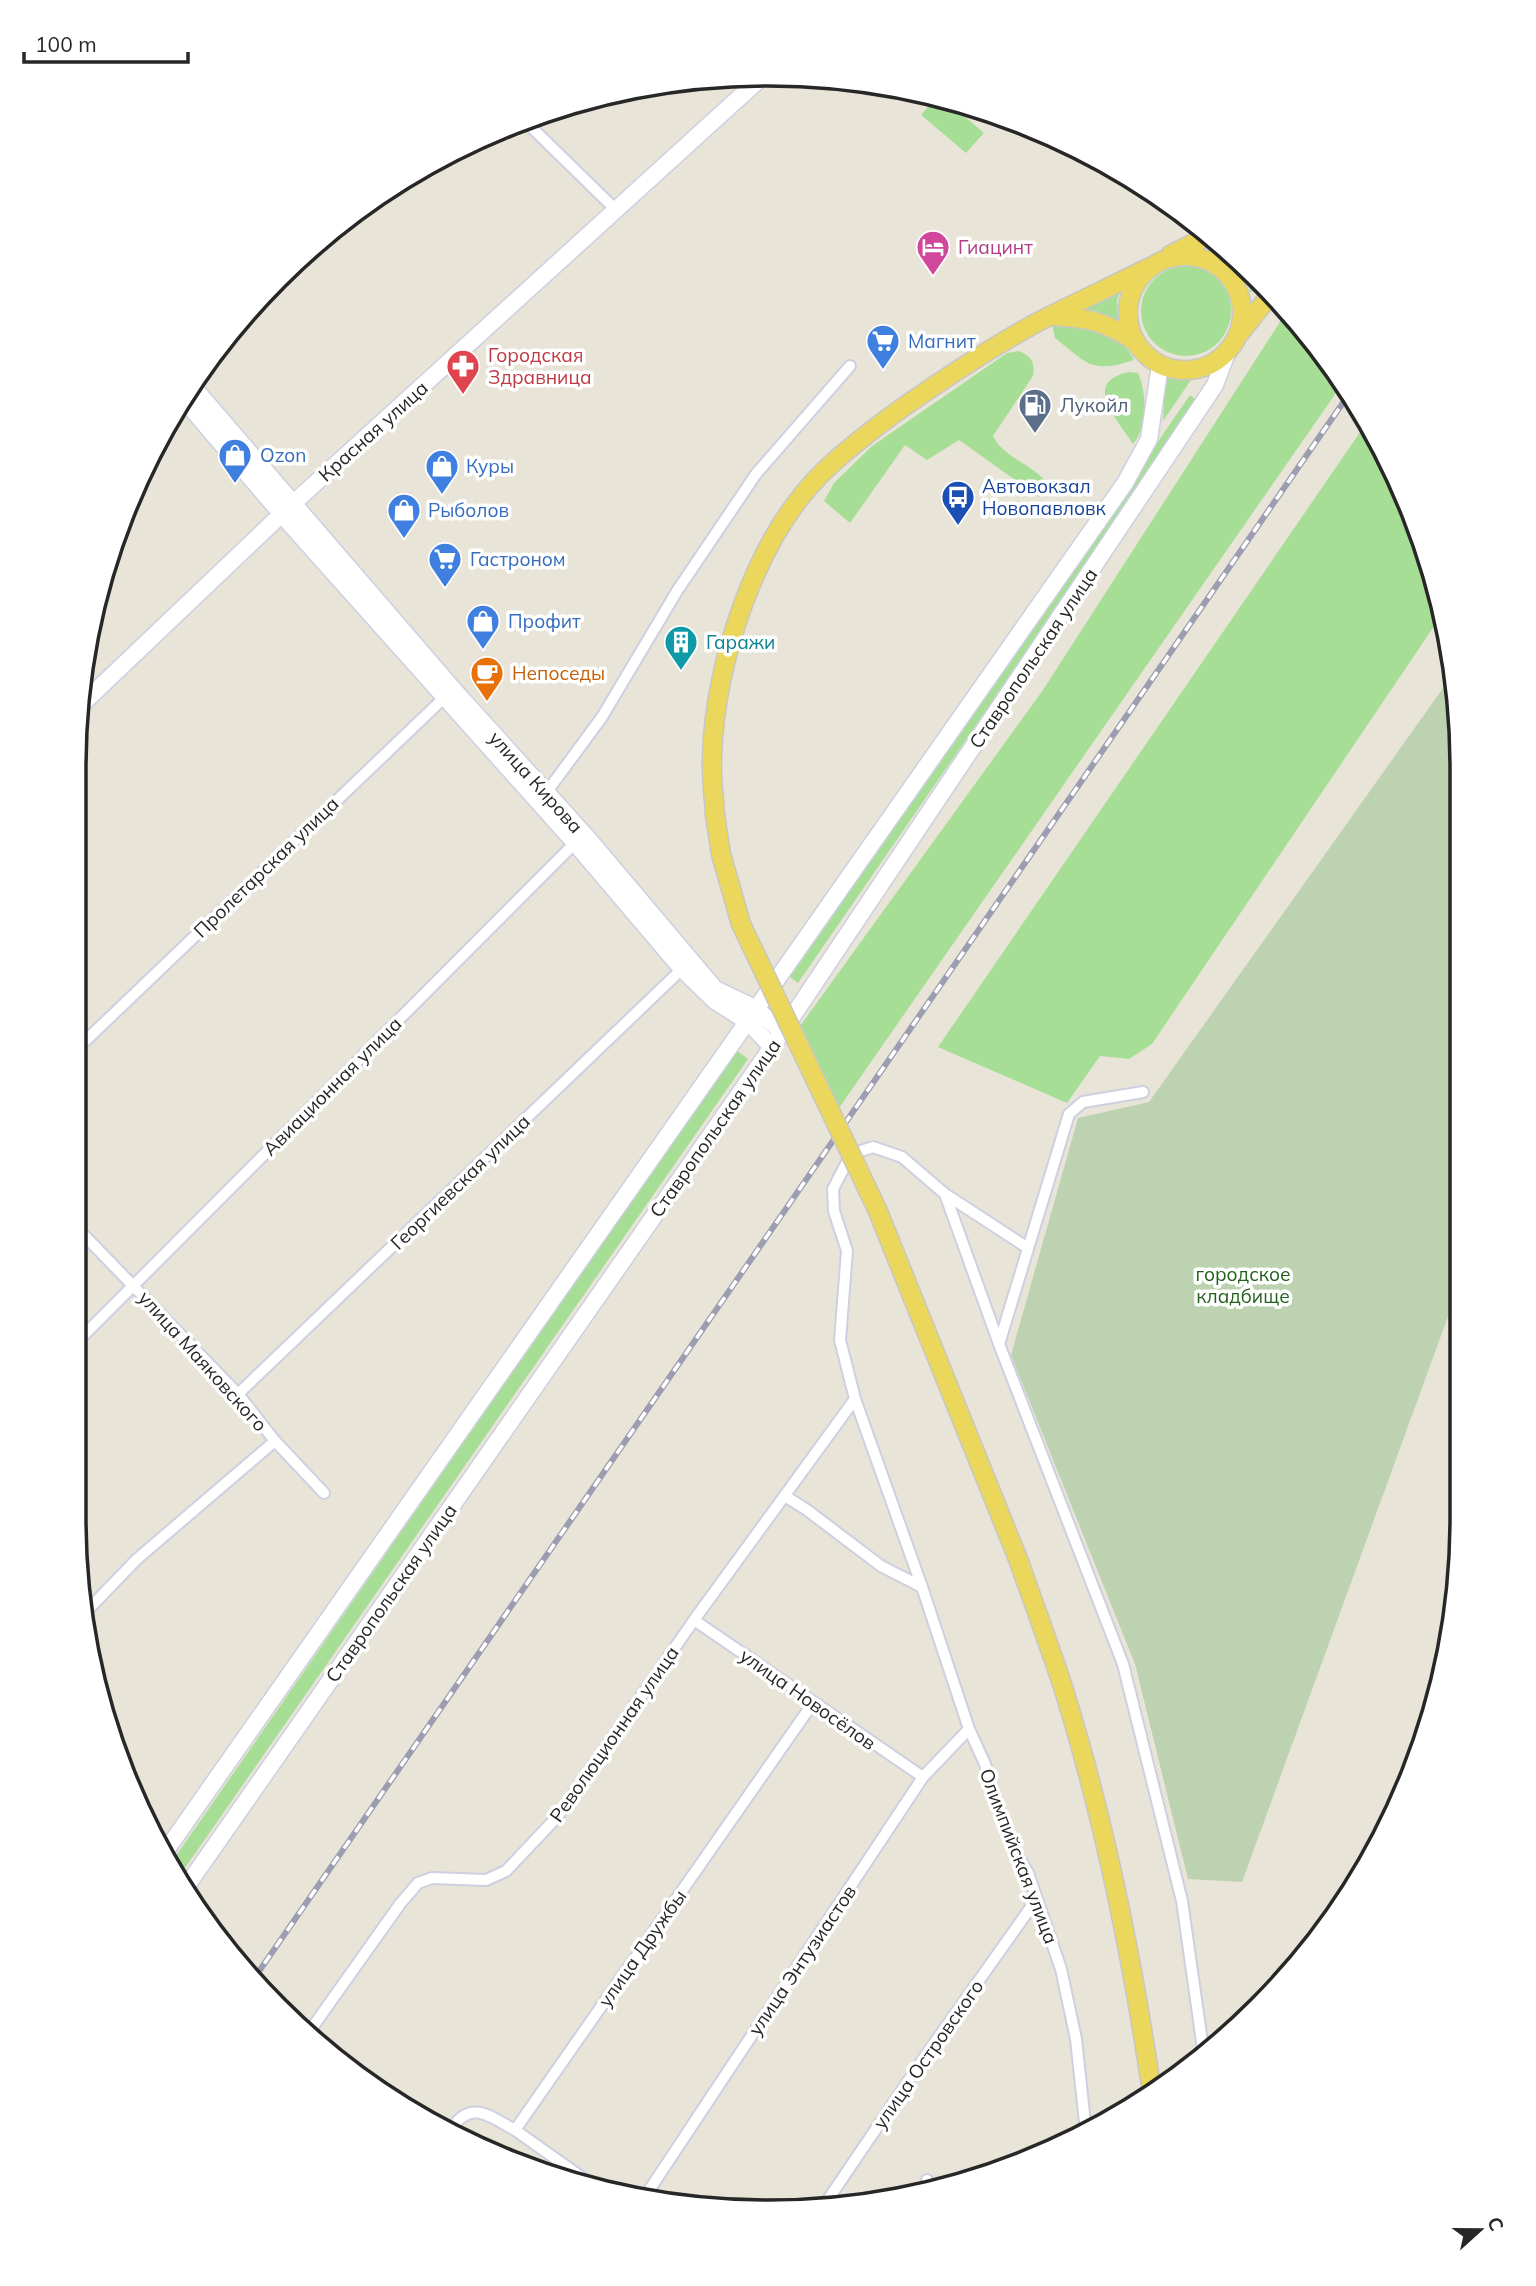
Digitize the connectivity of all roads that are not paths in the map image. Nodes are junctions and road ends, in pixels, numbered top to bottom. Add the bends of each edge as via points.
1 (751, 86) edge
2 (532, 128) edge
3 (615, 209) junction
4 (1199, 240) edge
5 (1157, 264) junction
6 (1265, 302) edge
7 (1052, 316) junction
8 (1238, 336) junction
9 (1136, 342) junction
10 (1227, 353) junction
11 (1160, 365) junction
12 (850, 366) dead end
13 (198, 393) edge
14 (190, 406) edge
15 (288, 509) junction
16 (448, 693) junction
17 (90, 696) edge
18 (546, 793) junction
19 (580, 839) junction
20 (682, 969) junction
21 (752, 1015) junction
22 (781, 1032) junction
23 (86, 1039) edge
24 (772, 1047) junction
25 (1143, 1093) dead end
26 (945, 1194) junction
27 (86, 1238) edge
28 (1028, 1248) junction
29 (133, 1286) junction
30 (86, 1332) edge
31 (999, 1344) junction
32 (238, 1394) junction
33 (855, 1399) junction
34 (275, 1441) junction
35 (324, 1493) dead end
36 (785, 1496) junction
37 (922, 1587) junction
38 (92, 1606) edge
39 (694, 1620) junction
40 (813, 1703) junction
41 (970, 1729) junction
42 (923, 1777) junction
43 (170, 1845) edge
44 (191, 1881) edge
45 (1036, 1900) junction
46 (313, 2026) edge
47 (1202, 2044) edge
48 (1150, 2083) edge
49 (1085, 2122) edge
50 (454, 2124) edge
51 (515, 2130) junction
52 (574, 2172) edge
53 (650, 2189) edge
54 (830, 2197) edge

1 - 3 main road, Красная улица
2 - 3 street
3 - 15 main road, Красная улица
4 - 5 main road
5 - 7 main road
5 - 8 main road via 1193,256 1226,273 1242,306
5 - 9 main road via 1139,279 1131,294 1129,319
6 - 8 main road
7 - 9 main road via 1085,318 1111,326
7 - 48 main road, bridge via 958,370 849,448 791,512 744,598 729,644 712,757 715,815 741,924 877,1209 1018,1559 1062,1685 1101,1822
8 - 10 main road
9 - 11 main road
10 - 11 main road via 1189,371
10 - 22 main road, Ставропольская улица via 1215,385
11 - 21 main road, Ставропольская улица via 1149,439 1125,483
12 - 18 street via 756,474 677,591 601,717
13 - 15 main road, улица Кирова
14 - 15 main road, улица Кирова
15 - 16 main road, улица Кирова
15 - 17 main road, Красная улица
16 - 18 main road, улица Кирова
16 - 19 main road, улица Кирова
16 - 23 street, Пролетарская улица
18 - 19 main road, улица Кирова
19 - 20 main road, улица Кирова
19 - 21 main road, улица Кирова via 715,989
19 - 29 street, Авиационная улица
20 - 21 main road, улица Кирова via 715,1001
20 - 32 street, Георгиевская улица
21 - 22 main road, улица Кирова
21 - 24 main road, улица Кирова
21 - 43 main road, Ставропольская улица
22 - 24 main road, Ставропольская улица
24 - 44 main road, Ставропольская улица
25 - 28 street via 1083,1102 1069,1114
26 - 28 street
26 - 31 street
26 - 33 street, Олимпийская улица via 902,1157 873,1147 846,1162 833,1189 834,1211 846,1251 840,1340
27 - 29 street, улица Маяковского
28 - 31 street
29 - 30 street, Авиационная улица
29 - 32 street, улица Маяковского
31 - 47 street via 1123,1664 1182,1901
32 - 34 street, улица Маяковского
33 - 36 street, Революционная улица
33 - 37 street, Олимпийская улица
34 - 35 street, улица Маяковского
34 - 38 street via 137,1559
36 - 37 street via 881,1566
36 - 39 street, Революционная улица
37 - 41 street, Олимпийская улица
39 - 40 street, улица Новосёлов
39 - 46 street, Революционная улица via 558,1816 506,1871 486,1881 432,1878 418,1883
40 - 42 street, улица Новосёлов
40 - 51 street, улица Дружбы
41 - 42 street, улица Энтузиастов
41 - 45 street, Олимпийская улица
42 - 53 street, улица Энтузиастов
45 - 49 street, Олимпийская улица via 1061,1969 1076,2039
45 - 54 street, улица Островского
50 - 51 street via 467,2113 483,2112
51 - 52 street

